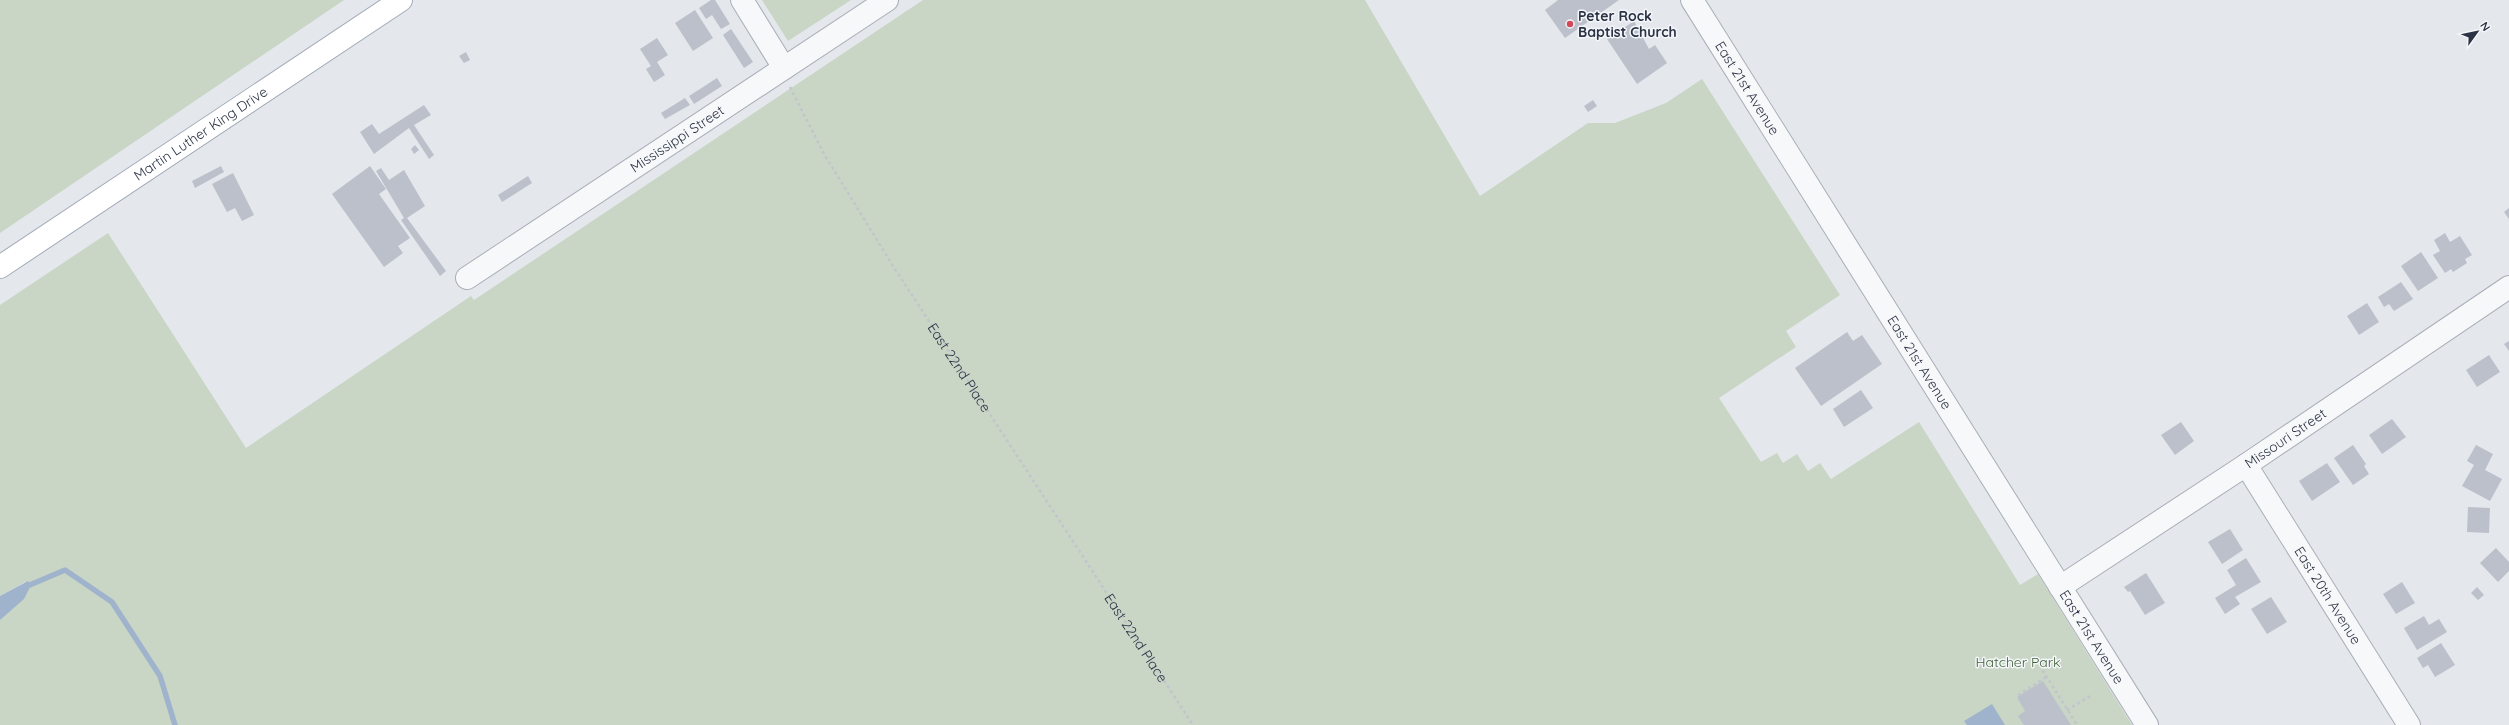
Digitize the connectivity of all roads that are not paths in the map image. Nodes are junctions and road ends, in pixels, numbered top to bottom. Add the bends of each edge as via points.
1 (401, 0) edge
2 (742, 0) edge
3 (887, 0) edge
4 (1692, 0) edge
5 (784, 68) junction
6 (0, 267) edge
7 (467, 278) dead end
8 (2509, 287) edge
9 (2246, 465) junction
10 (2060, 587) junction
11 (2147, 725) edge
12 (2409, 725) edge

1 - 6 main road, Martin Luther King Drive
2 - 5 street
3 - 5 street, Mississippi Street
4 - 10 street, East 21st Avenue
5 - 7 street, Mississippi Street
8 - 9 street, Missouri Street
9 - 10 street, Missouri Street
9 - 12 street, East 20th Avenue
10 - 11 street, East 21st Avenue

